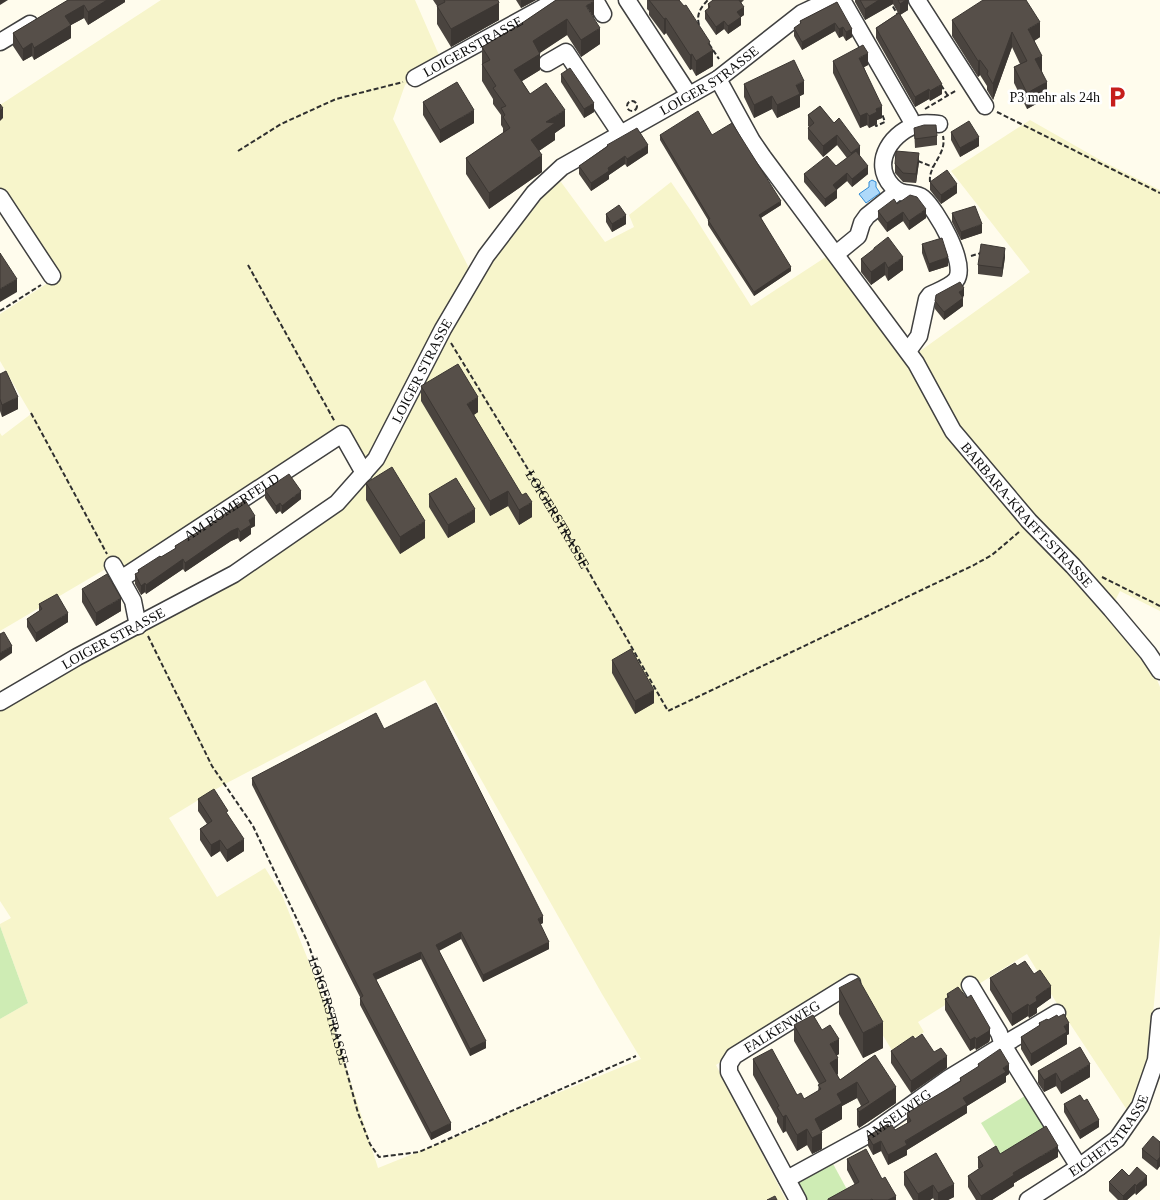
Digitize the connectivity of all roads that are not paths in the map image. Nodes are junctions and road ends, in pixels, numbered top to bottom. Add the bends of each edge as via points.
1 (556, 0) edge
2 (594, 0) edge
3 (627, 0) edge
4 (830, 0) edge
5 (842, 0) edge
6 (917, 0) edge
7 (799, 6) edge
8 (47, 14) edge
9 (603, 14) dead end
10 (0, 42) edge
11 (547, 63) dead end
12 (723, 75) junction
13 (415, 78) road end
14 (689, 95) junction
15 (985, 106) road end
16 (910, 118) road end
17 (939, 124) road end
18 (620, 133) junction
19 (898, 192) junction
20 (0, 197) edge
21 (836, 254) junction
22 (52, 276) road end
23 (908, 351) junction
24 (364, 474) junction
25 (140, 624) junction
26 (1160, 671) edge
27 (0, 702) edge
28 (852, 983) edge
29 (970, 985) dead end
30 (1057, 1013) edge
31 (1160, 1017) edge
32 (1003, 1045) junction
33 (1078, 1168) junction
34 (787, 1179) junction
35 (798, 1200) edge
36 (1028, 1200) edge

1 - 13 street, LOIGERSTRASSE
2 - 9 street
3 - 14 street
4 - 7 street, LOIGER STRASSE
5 - 16 street
6 - 15 street
7 - 12 street, LOIGER STRASSE
8 - 10 street
11 - 18 street via 566,52
12 - 14 street, LOIGER STRASSE
12 - 21 street, BARBARA-KRAFFT-STRASSE via 752,141
14 - 18 street, LOIGER STRASSE
17 - 19 street via 919,124 888,145 883,157 883,171
18 - 24 street, LOIGER STRASSE via 562,166 534,193 486,256 443,329 376,460
19 - 21 street via 867,216 858,236
19 - 23 street via 920,196 927,202 958,262 955,281 927,299 918,336
20 - 22 street
21 - 23 street, BARBARA-KRAFFT-STRASSE
23 - 26 street, BARBARA-KRAFFT-STRASSE via 953,432 1092,588
24 - 25 street, LOIGER STRASSE via 337,503 234,574
24 - 25 street, AM RÖMERFELD via 342,434 117,572 133,601
25 - 27 street, LOIGER STRASSE
28 - 34 street, FALKENWEG via 734,1056 729,1064 729,1072
29 - 32 street
30 - 32 street, AMSELWEG
31 - 33 street, EICHETSTRASSE via 1156,1060 1140,1106 1117,1140
32 - 33 street
32 - 34 street, AMSELWEG via 949,1078 873,1132
33 - 36 street, EICHETSTRASSE
34 - 35 street

